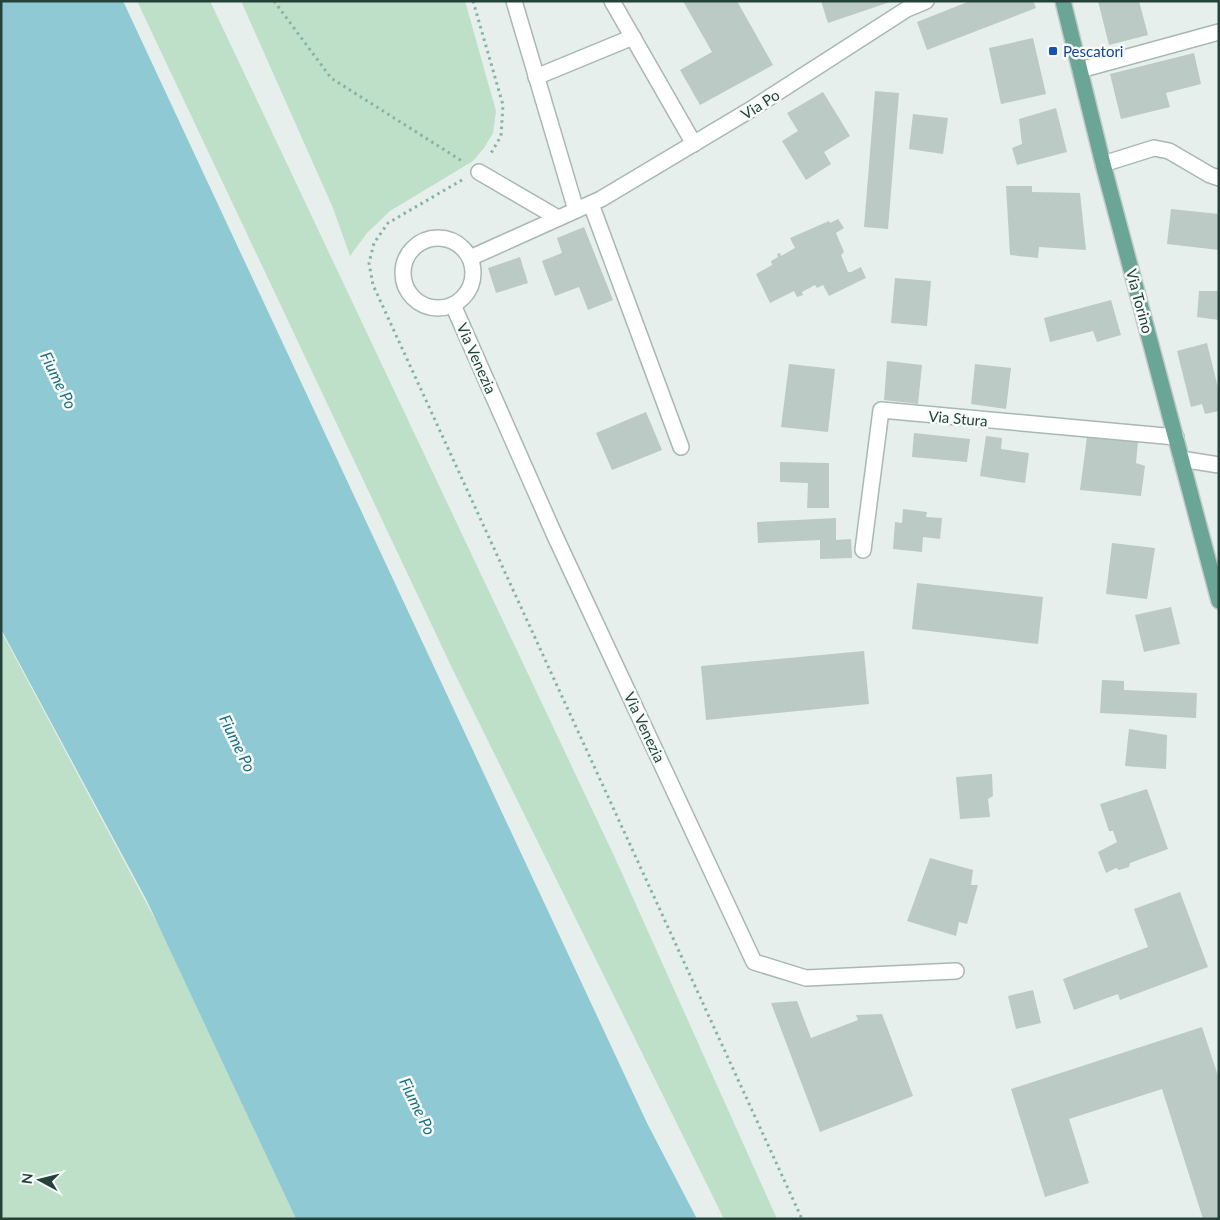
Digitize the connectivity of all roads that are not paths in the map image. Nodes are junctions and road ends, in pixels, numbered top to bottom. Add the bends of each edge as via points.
1 (514, 1) edge
2 (612, 1) edge
3 (926, 1) edge
4 (1062, 1) edge
5 (1219, 32) edge
6 (633, 37) junction
7 (1080, 70) junction
8 (536, 77) junction
9 (694, 144) junction
10 (1104, 164) junction
11 (479, 172) road end
12 (1219, 178) edge
13 (591, 204) junction
14 (576, 210) junction
15 (558, 218) junction
16 (470, 258) junction
17 (453, 305) junction
18 (1176, 437) junction
19 (681, 447) dead end
20 (1181, 459) junction
21 (1219, 465) edge
22 (863, 550) dead end
23 (1219, 601) edge
24 (956, 970) dead end

1 - 8 street
2 - 6 street
3 - 9 street, Via Po via 907,9
4 - 7 main road, Via Torino
5 - 7 street
6 - 8 street
6 - 9 street
7 - 10 main road, Via Torino
8 - 14 street
9 - 13 street, Via Po
10 - 12 street via 1154,148 1169,151
10 - 18 main road, Via Torino
11 - 15 street
13 - 14 street, Via Po
13 - 19 street
14 - 15 street, Via Po
15 - 16 street, Via Po
16 - 17 street via 473,278 466,295
16 - 17 street via 462,247 446,238 426,239 410,249 402,269 410,296 421,305 435,308
17 - 24 street, Via Venezia via 555,536 754,962 806,978
18 - 20 main road, Via Torino
18 - 22 street, Via Stura via 881,410
20 - 21 street
20 - 23 main road, Via Torino

